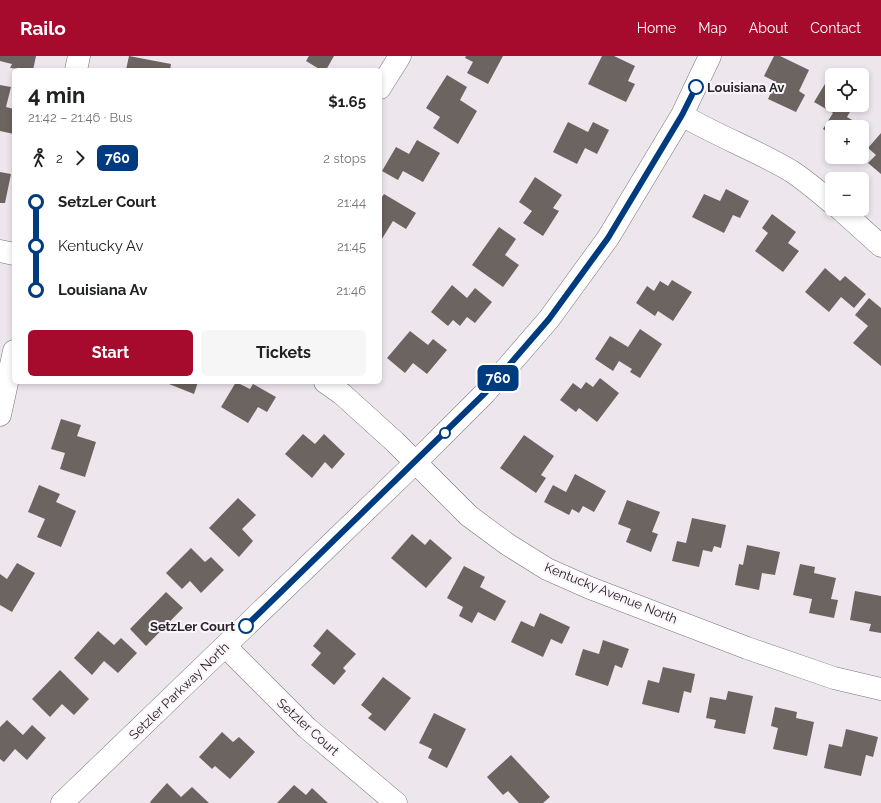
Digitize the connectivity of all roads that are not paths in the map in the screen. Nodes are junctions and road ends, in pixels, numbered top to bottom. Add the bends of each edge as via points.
1 (79, 56) edge
2 (400, 56) edge
3 (710, 56) edge
4 (76, 68) edge
5 (382, 85) edge
6 (682, 115) junction
7 (825, 198) edge
8 (848, 216) edge
9 (881, 246) edge
10 (0, 251) edge
11 (12, 254) edge
12 (12, 360) edge
13 (328, 384) edge
14 (0, 415) edge
15 (415, 463) junction
16 (225, 646) junction
17 (881, 690) edge
18 (62, 803) edge
19 (396, 803) edge

1 - 4 street
2 - 5 street
3 - 6 street, Setzler Parkway North
6 - 7 street via 792,172
6 - 15 street, Setzler Parkway North via 608,238 549,319 485,393
8 - 9 street
10 - 11 street
12 - 14 street
13 - 15 street, Kentucky Avenue North via 342,394
15 - 16 street, Setzler Parkway North
15 - 17 street, Kentucky Avenue North via 469,516 547,569 747,648 834,678
16 - 18 street, Setzler Parkway North
16 - 19 street, Setzler Court via 307,728

